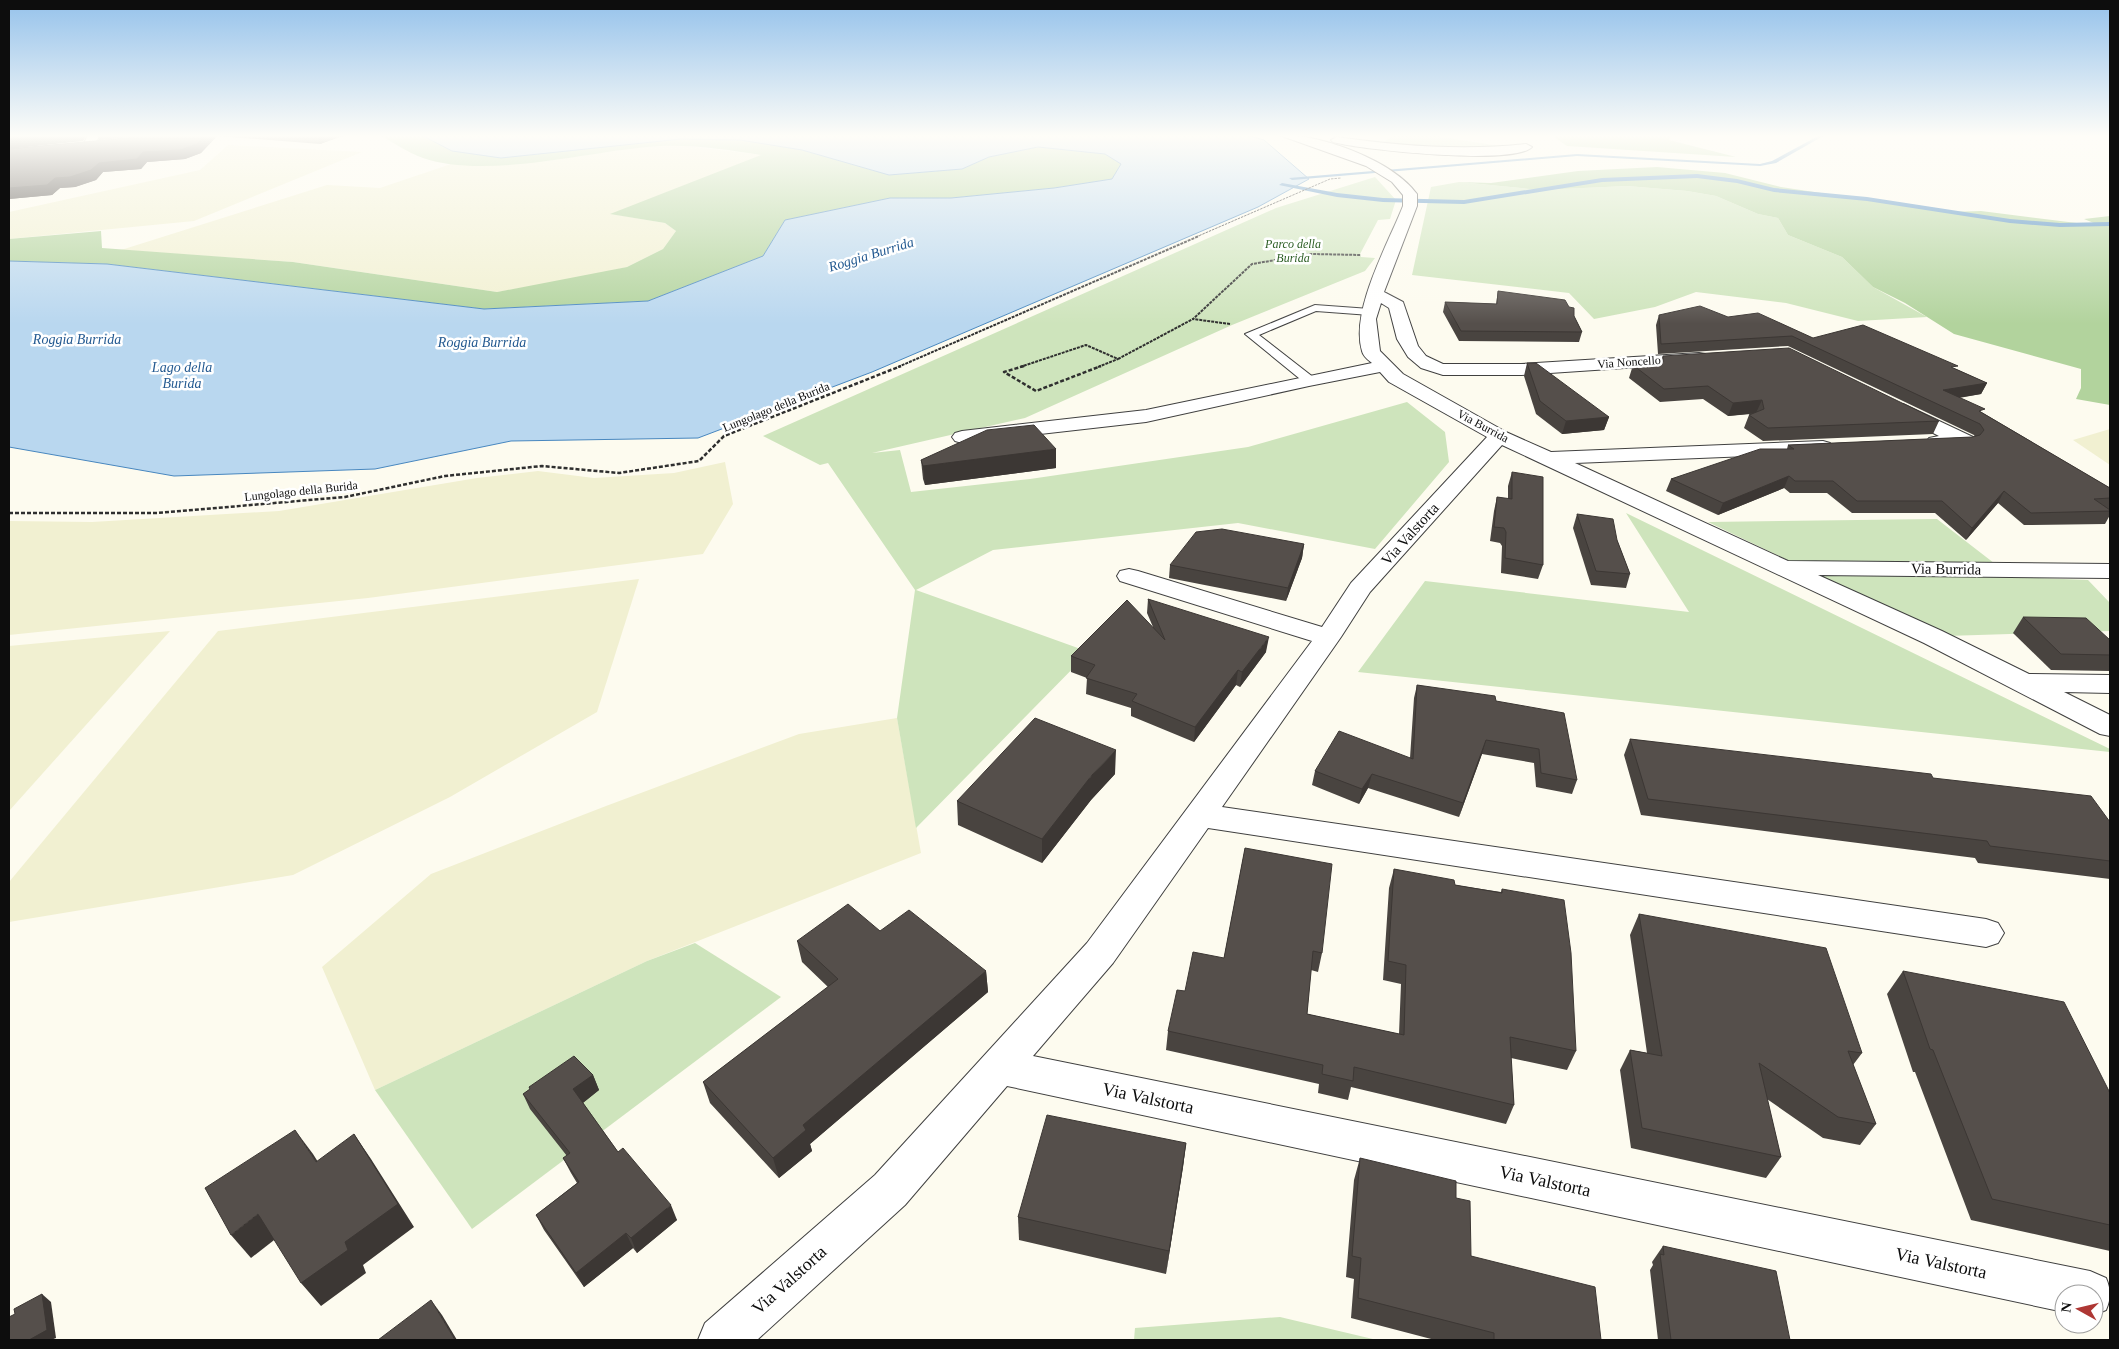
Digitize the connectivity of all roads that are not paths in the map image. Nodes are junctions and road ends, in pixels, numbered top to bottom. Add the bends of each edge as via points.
1 (1410, 198) edge
2 (1372, 303) junction
3 (1713, 357) edge
4 (1385, 366) junction
5 (1309, 380) junction
6 (1886, 402) edge
7 (1499, 436) junction
8 (962, 437) dead end
9 (1916, 443) edge
10 (1836, 446) edge
11 (1548, 458) junction
12 (1783, 567) junction
13 (2110, 571) edge
14 (1129, 576) dead end
15 (1328, 637) junction
16 (2022, 683) junction
17 (2110, 684) edge
18 (2110, 727) edge
19 (1199, 815) junction
20 (1986, 932) dead end
21 (999, 1067) junction
22 (2054, 1287) edge
23 (722, 1340) edge

1 - 2 street, Via Burrida
2 - 3 street, Via Noncello via 1397,305 1412,352 1428,365 1457,370 1528,369
2 - 4 street, Via Burrida via 1368,319 1372,352
2 - 5 lane via 1315,308 1252,334
4 - 5 street
4 - 7 street, Via Burrida via 1396,378
5 - 8 street via 1146,416
6 - 9 street via 1966,441
7 - 11 street, Via Burrida
7 - 15 street, Via Valstorta via 1360,588
10 - 11 street
11 - 12 street, Via Burrida
12 - 13 street, Via Burrida
12 - 16 street, Via Burrida
14 - 15 street
15 - 19 street, Via Valstorta
16 - 17 street, Via Burrida
16 - 18 street, Via Burrida
19 - 20 street
19 - 21 street, Via Valstorta via 1100,954
21 - 22 street, Via Valstorta
21 - 23 street, Via Valstorta via 890,1190

